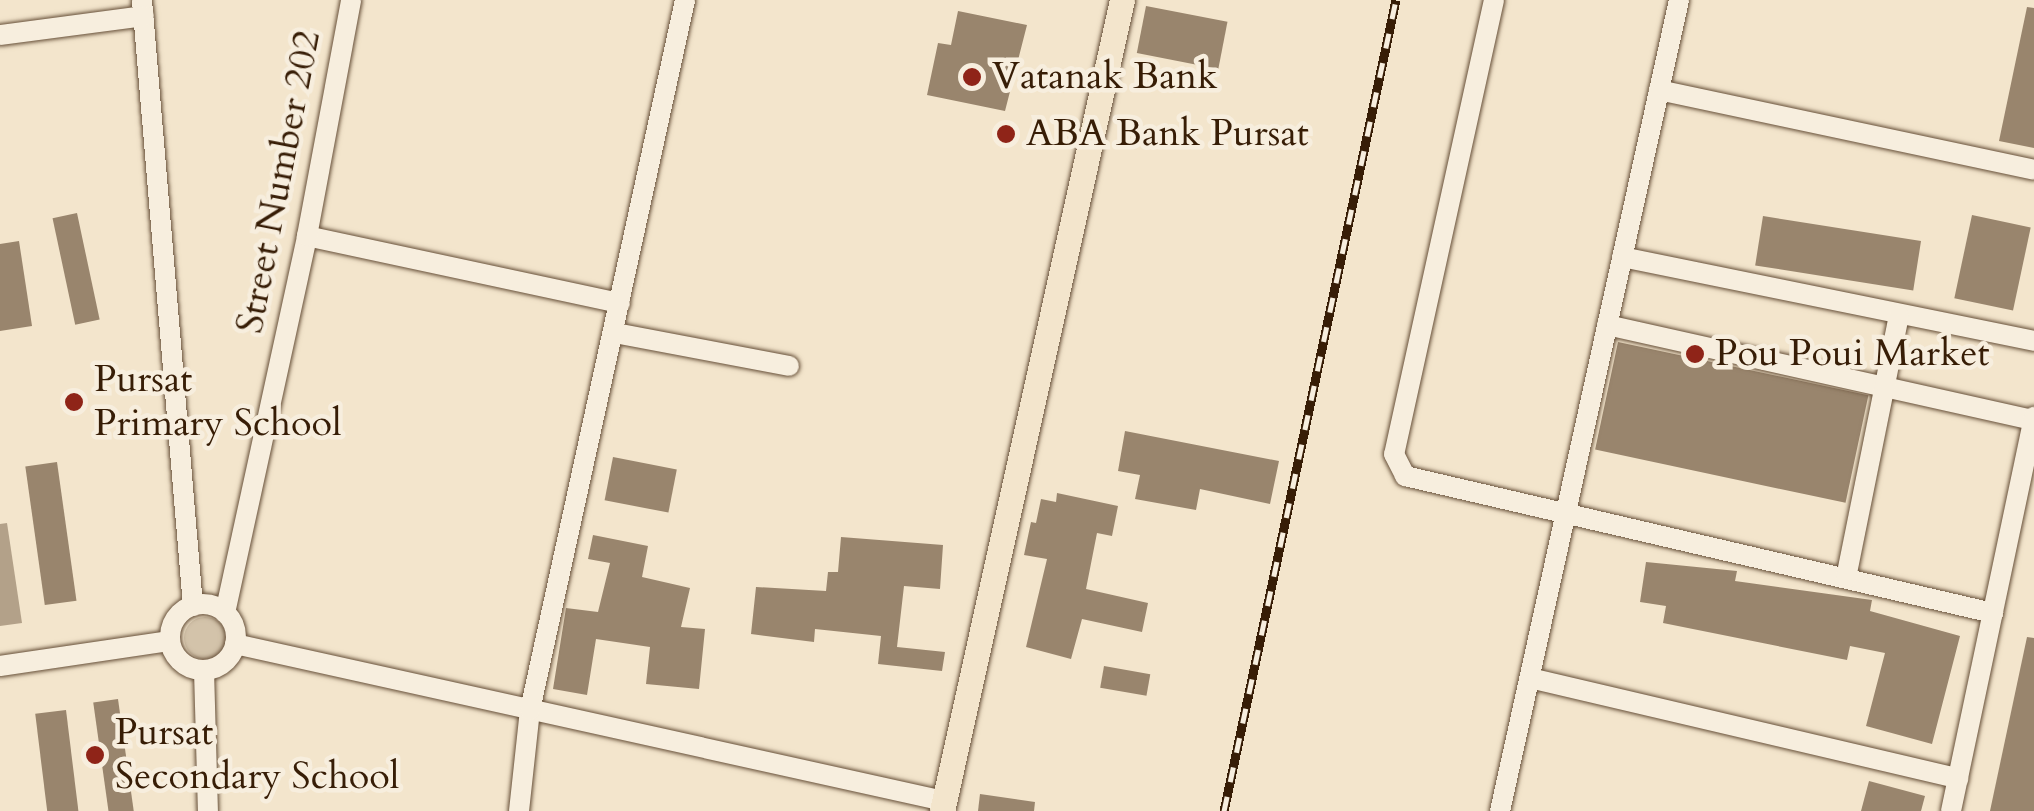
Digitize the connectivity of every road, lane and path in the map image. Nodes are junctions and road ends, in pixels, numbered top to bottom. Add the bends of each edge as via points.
1 (351, 0) edge
2 (685, 0) edge
3 (1122, 0) edge
4 (1494, 0) edge
5 (1679, 0) edge
6 (143, 8) edge
7 (0, 35) edge
8 (1659, 90) junction
9 (2034, 170) edge
10 (308, 236) junction
11 (1622, 256) junction
12 (620, 303) junction
13 (1899, 316) junction
14 (1607, 326) junction
15 (614, 333) junction
16 (2034, 341) edge
17 (789, 366) dead end
18 (1886, 388) junction
19 (2034, 418) edge
20 (1565, 516) junction
21 (1846, 578) junction
22 (193, 606) junction
23 (224, 613) junction
24 (1992, 614) junction
25 (170, 641) junction
26 (235, 644) junction
27 (0, 666) edge
28 (204, 670) junction
29 (1530, 678) junction
30 (530, 710) junction
31 (1958, 778) junction
32 (943, 806) edge
33 (208, 811) edge
34 (518, 811) edge
35 (1500, 811) edge
36 (1951, 811) edge

1 - 10 street, Street Number 202
2 - 12 street
3 - 32 main road
4 - 20 street via 1394,454 1405,476
5 - 8 street
6 - 7 street
6 - 22 street
8 - 9 street
8 - 11 street
10 - 12 street
10 - 23 street, Street Number 202
11 - 13 street
11 - 14 street
12 - 15 street
13 - 16 street
13 - 18 street
14 - 18 street
14 - 20 street
15 - 17 street
15 - 30 street
18 - 19 street
18 - 21 street
19 - 24 street
20 - 21 street
20 - 29 street
21 - 24 street
22 - 23 street
22 - 25 street via 173,623
23 - 26 street
24 - 31 street
25 - 27 street
25 - 28 street via 178,659
26 - 28 street via 224,662
26 - 30 street
28 - 33 street
29 - 31 street
29 - 35 street
30 - 32 street
30 - 34 street
31 - 36 street

